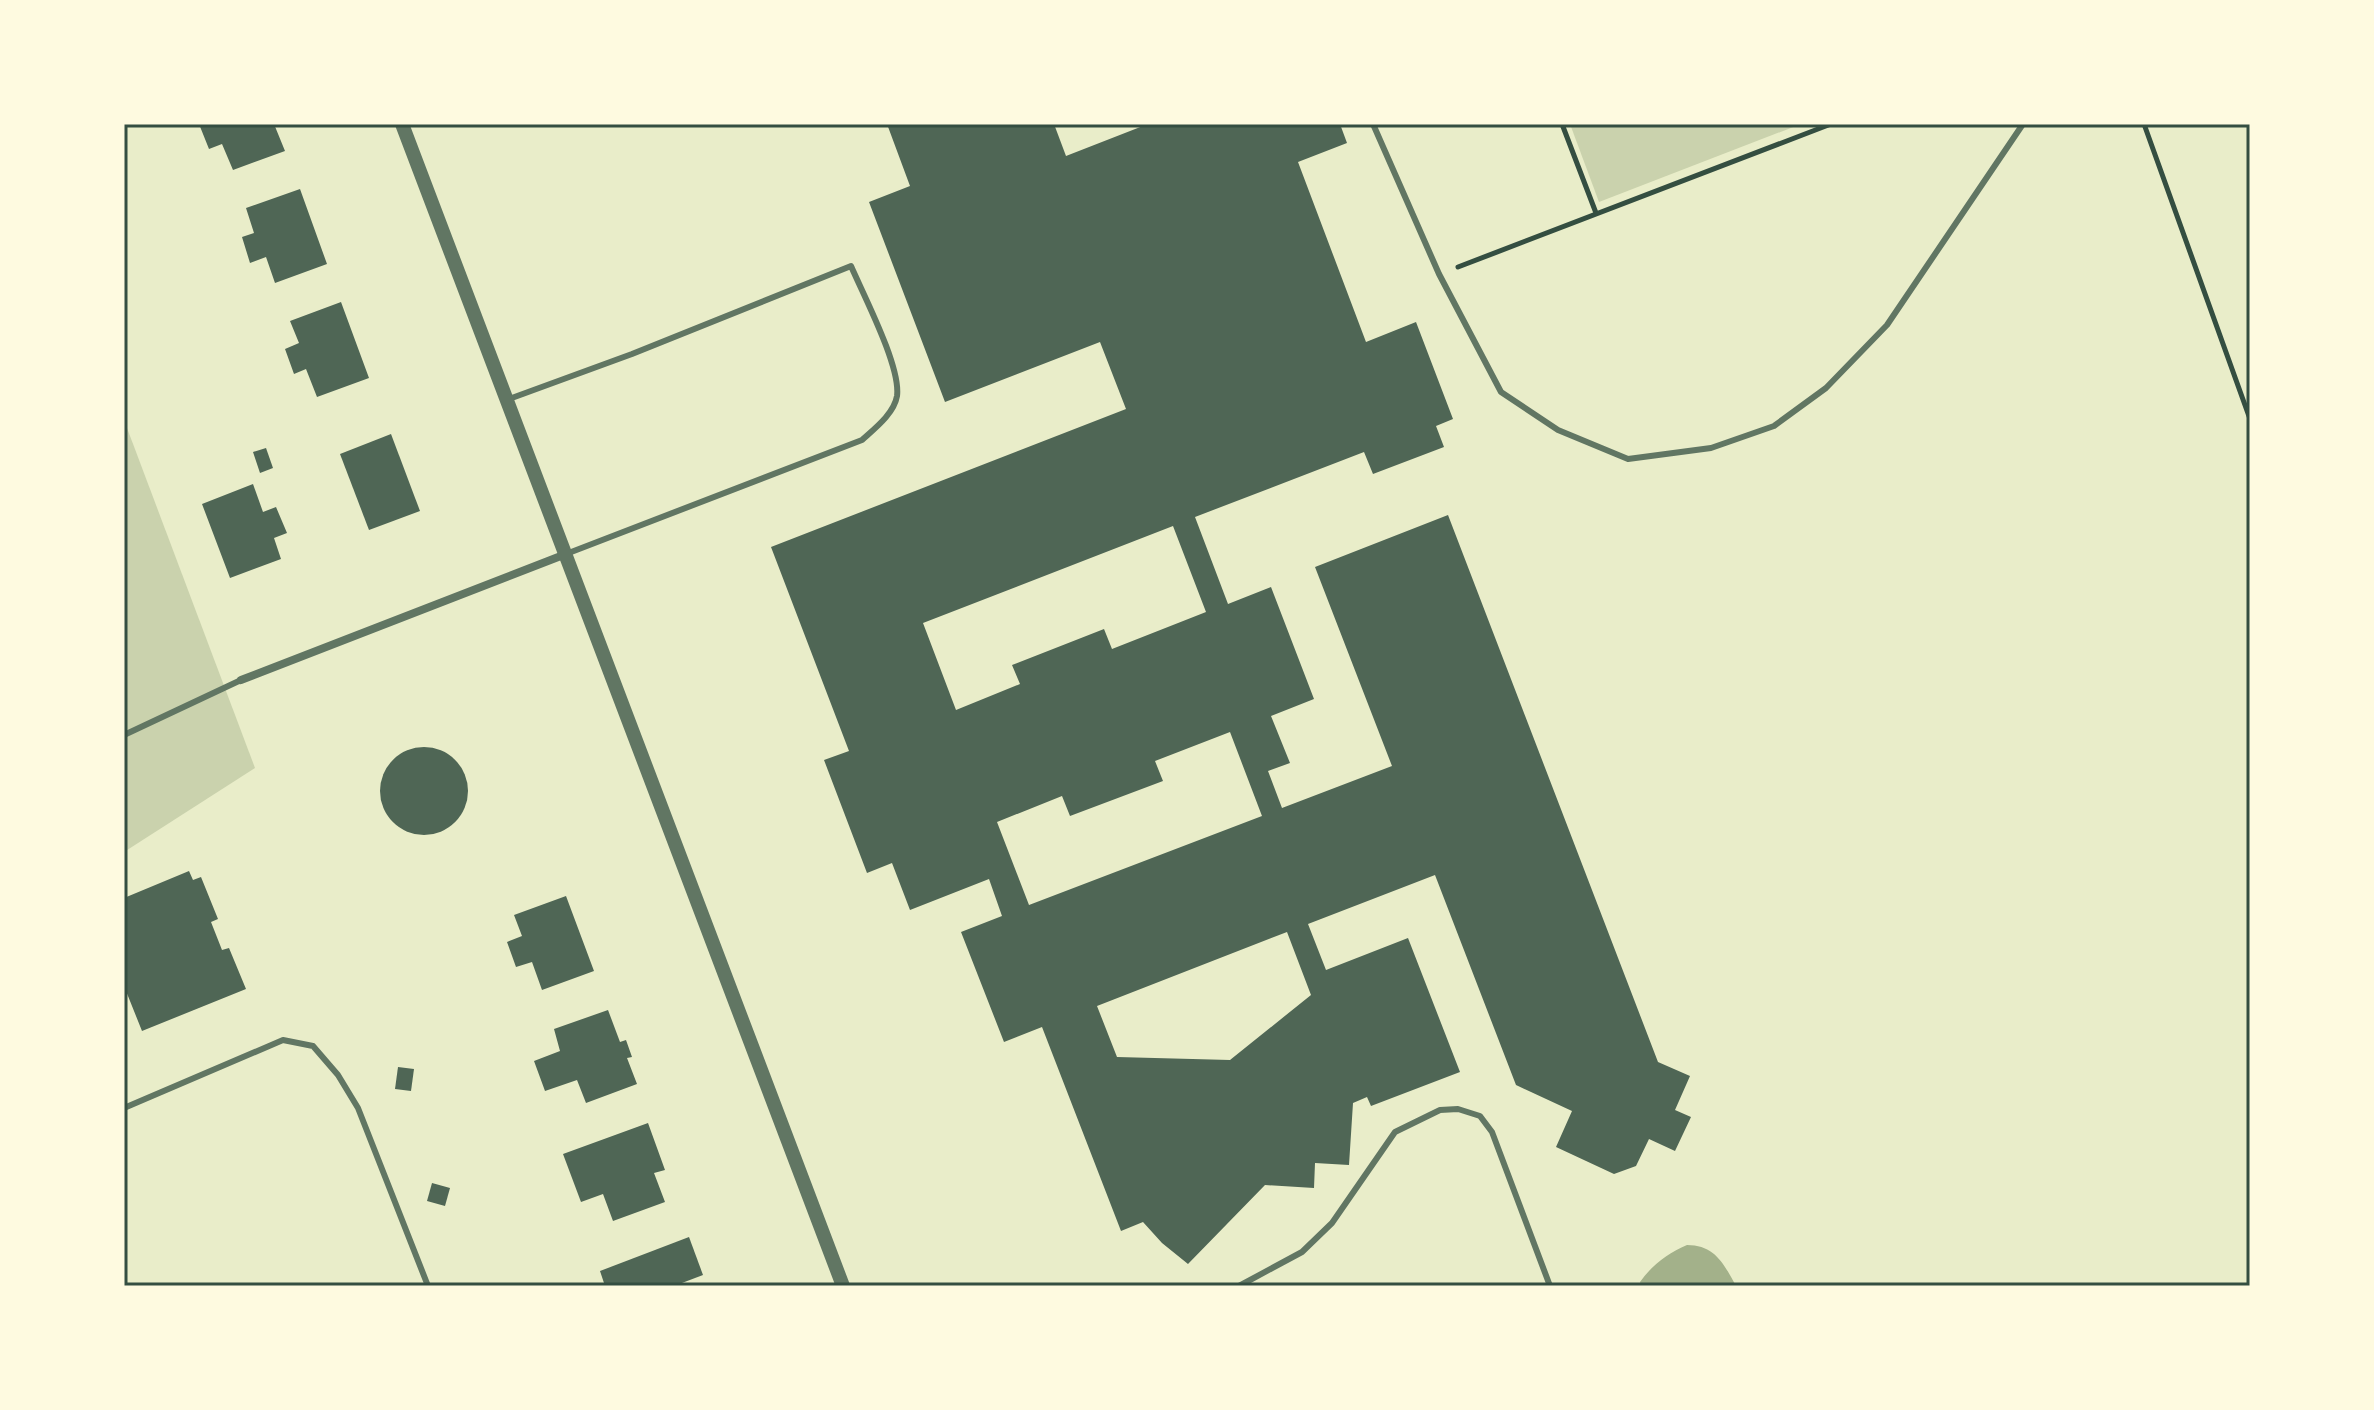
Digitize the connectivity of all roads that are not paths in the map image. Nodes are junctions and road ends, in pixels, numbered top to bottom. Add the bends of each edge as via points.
1 (402, 124) edge
2 (1373, 124) edge
3 (2023, 124) edge
4 (507, 400) junction
5 (566, 554) junction
6 (241, 680) joint
7 (124, 735) edge
8 (124, 1108) edge
9 (428, 1286) edge
10 (843, 1286) edge
11 (1239, 1286) edge
12 (1550, 1286) edge

1 - 4 street
2 - 3 lane via 1439,274 1501,392 1558,430 1628,459 1711,448 1774,426 1826,388 1887,325
4 - 5 street
4 - 5 lane via 851,266 895,372 897,398 862,440
5 - 6 street
5 - 10 street
6 - 7 lane
8 - 9 lane via 283,1040 313,1046 358,1108
11 - 12 lane via 1302,1252 1332,1223 1395,1132 1440,1110 1458,1109 1480,1116 1492,1132

